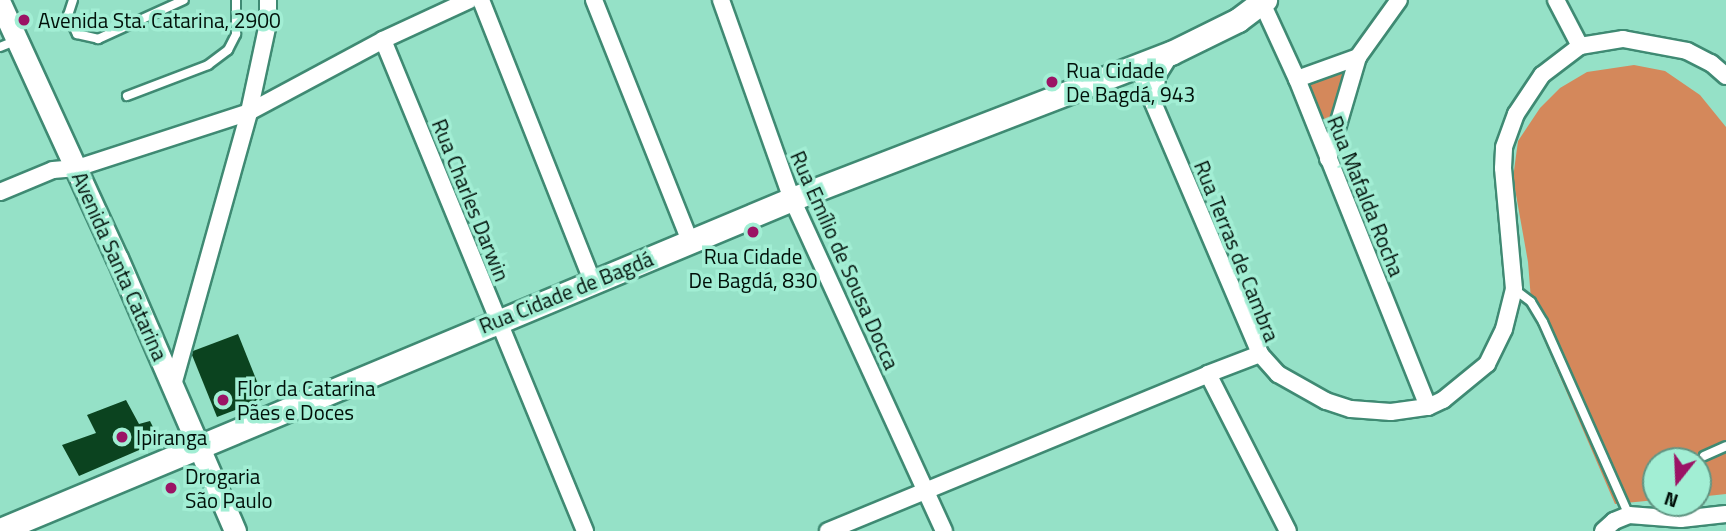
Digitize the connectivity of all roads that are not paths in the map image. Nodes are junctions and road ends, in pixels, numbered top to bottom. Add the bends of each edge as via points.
1 (73, 0) edge
2 (184, 0) edge
3 (236, 0) edge
4 (268, 0) edge
5 (469, 0) edge
6 (481, 0) edge
7 (594, 0) edge
8 (721, 0) edge
9 (1399, 0) edge
10 (1556, 0) edge
11 (1264, 2) edge
12 (0, 3) edge
13 (383, 40) junction
14 (8, 44) edge
15 (1580, 46) junction
16 (1171, 53) junction
17 (1358, 57) junction
18 (1137, 65) junction
19 (1726, 76) edge
20 (1297, 79) junction
21 (127, 96) dead end
22 (1155, 107) junction
23 (249, 112) junction
24 (1328, 159) junction
25 (77, 168) junction
26 (0, 192) edge
27 (792, 199) junction
28 (690, 241) junction
29 (592, 281) junction
30 (1514, 289) junction
31 (497, 320) junction
32 (1260, 354) junction
33 (1208, 374) junction
34 (173, 385) junction
35 (1428, 407) junction
36 (200, 446) junction
37 (926, 489) junction
38 (1726, 514) edge
39 (1629, 515) junction
40 (1684, 525) edge
41 (0, 530) edge
42 (235, 531) edge
43 (585, 531) edge
44 (828, 531) edge
45 (944, 531) edge
46 (1288, 531) edge
47 (1603, 531) edge

1 - 2 lane via 68,15 77,34 98,39
3 - 21 lane via 236,34 228,50 208,65
4 - 23 street via 268,23
5 - 13 street
6 - 29 street
7 - 28 street
8 - 27 street, Rua Emílio de Sousa Docca
9 - 17 street
10 - 15 street
11 - 16 main road, Rua Cidade de Bagdá via 1212,35
11 - 20 street, Rua Mafalda Rocha
12 - 14 street, Avenida Santa Catarina
13 - 23 street
13 - 31 street, Rua Charles Darwin
14 - 25 street, Avenida Santa Catarina
15 - 19 street via 1623,39 1667,45 1711,63
15 - 30 street via 1542,75 1516,114 1504,147
16 - 18 main road, Rua Cidade de Bagdá
16 - 22 street, Rua Terras de Cambra via 1157,76
17 - 20 street
17 - 24 street
18 - 22 street, Rua Terras de Cambra
18 - 27 main road, Rua Cidade de Bagdá
20 - 24 street, Rua Mafalda Rocha
22 - 32 street, Rua Terras de Cambra
23 - 25 street
23 - 34 street
24 - 35 street, Rua Mafalda Rocha
25 - 26 street via 53,170
25 - 34 street, Avenida Santa Catarina
27 - 28 main road, Rua Cidade de Bagdá
27 - 37 street, Rua Emílio de Sousa Docca
28 - 29 main road, Rua Cidade de Bagdá
29 - 31 main road, Rua Cidade de Bagdá
30 - 35 street via 1504,329 1487,364 1455,393
30 - 39 lane via 1531,302 1543,322
31 - 36 main road, Rua Cidade de Bagdá
31 - 43 street, Rua Charles Darwin
32 - 33 street, Rua Terras de Cambra
32 - 35 street via 1278,374 1339,405 1382,412
33 - 37 street, Rua Terras de Cambra
33 - 46 street
34 - 36 street, Avenida Santa Catarina
36 - 41 main road, Rua Cidade de Bagdá
36 - 42 street, Avenida Santa Catarina
37 - 44 street, Rua Terras de Cambra
37 - 45 street, Rua Emílio de Sousa Docca
38 - 40 street
39 - 40 street
39 - 47 street

